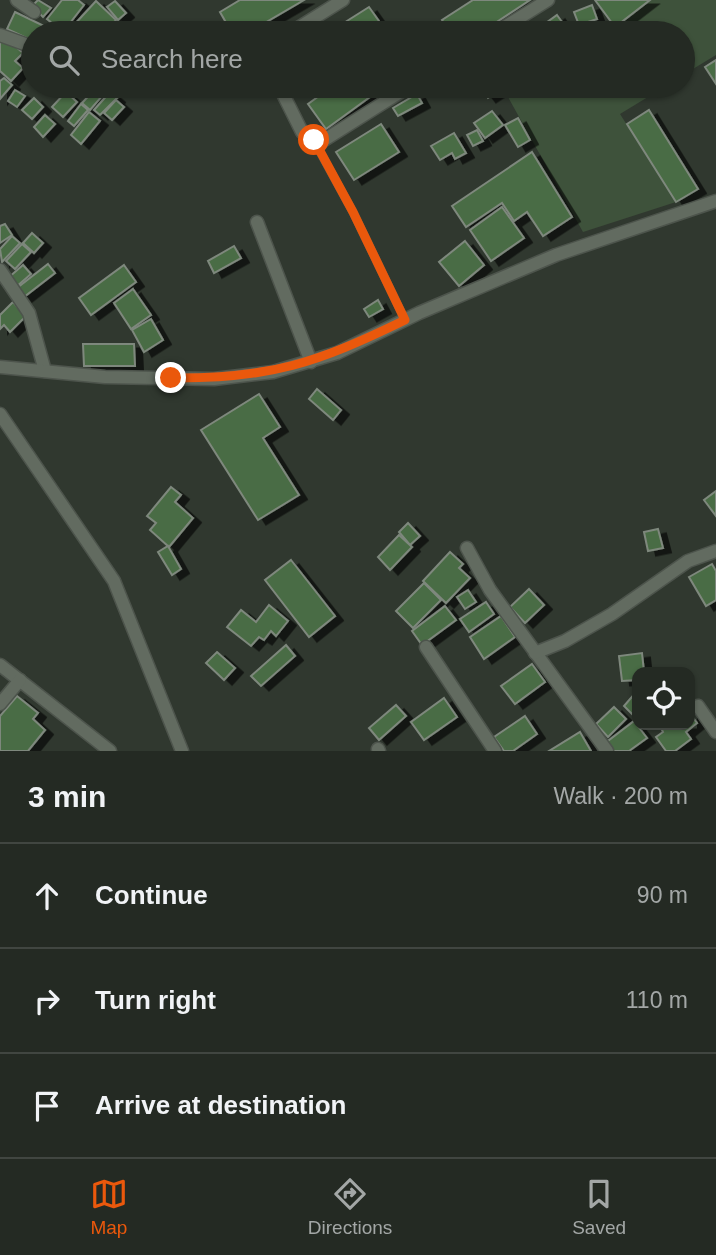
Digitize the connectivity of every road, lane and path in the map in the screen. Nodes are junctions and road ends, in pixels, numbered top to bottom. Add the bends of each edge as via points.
1 (18, 0) edge
2 (343, 0) edge
3 (548, 0) edge
4 (34, 12) dead end
5 (309, 21) edge
6 (514, 21) edge
7 (0, 35) edge
8 (21, 43) edge
9 (285, 98) edge
10 (391, 98) edge
11 (314, 140) junction
12 (716, 201) edge
13 (257, 222) dead end
14 (0, 270) edge
15 (405, 320) junction
16 (311, 362) junction
17 (0, 367) edge
18 (45, 371) junction
19 (0, 414) edge
20 (467, 548) dead end
21 (716, 551) edge
22 (426, 647) dead end
23 (535, 653) junction
24 (0, 664) edge
25 (20, 680) junction
26 (0, 704) edge
27 (698, 706) dead end
28 (716, 732) edge
29 (110, 751) edge
30 (182, 751) edge
31 (495, 751) edge
32 (607, 751) edge

1 - 4 street
2 - 5 street
3 - 6 street
7 - 8 street
9 - 11 street via 302,132
10 - 11 street via 321,142
11 - 15 lane
12 - 15 street via 556,255
13 - 16 street
14 - 18 street via 29,313
15 - 16 street
16 - 18 street via 214,379
17 - 18 street
19 - 30 street via 119,591
20 - 23 street via 490,590
21 - 23 street via 688,561 612,614
22 - 31 street
23 - 32 street
24 - 25 street
25 - 26 street
25 - 29 street
27 - 28 street

